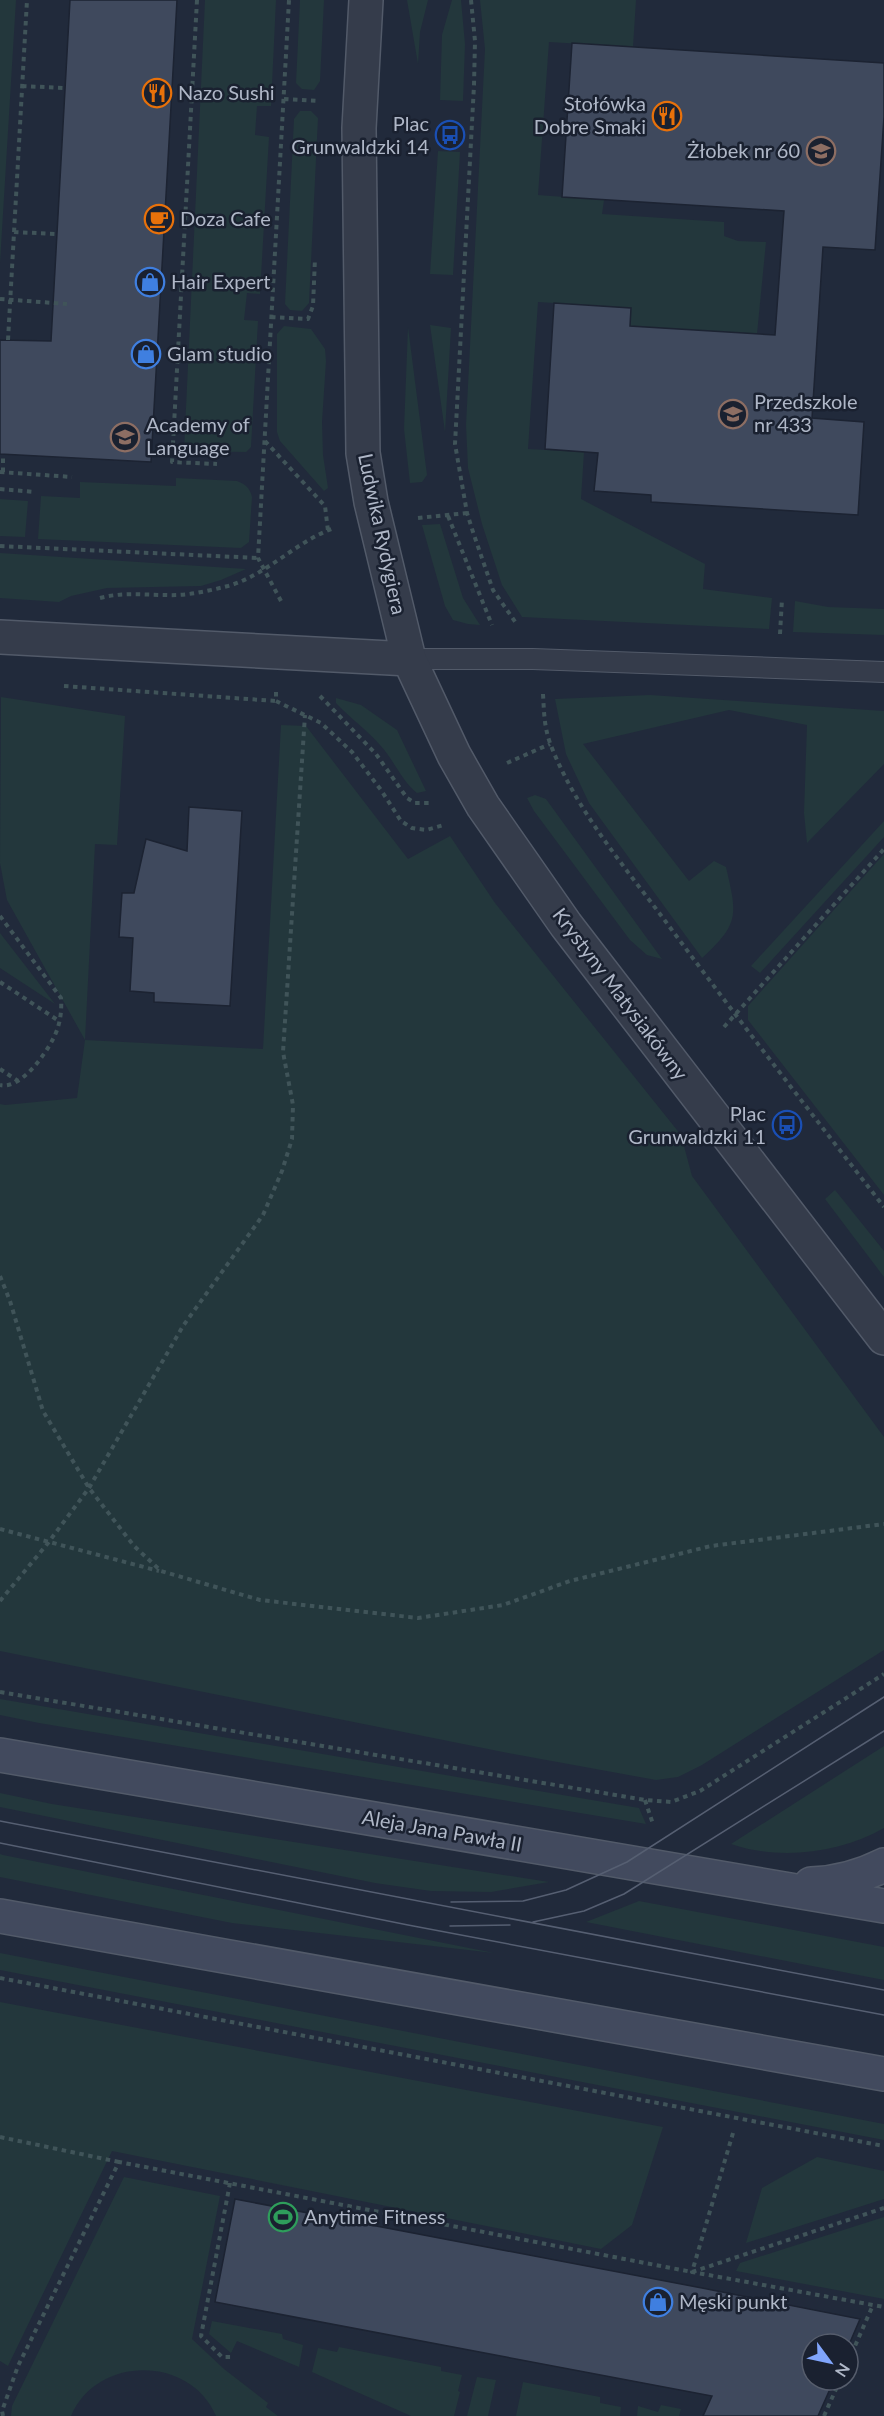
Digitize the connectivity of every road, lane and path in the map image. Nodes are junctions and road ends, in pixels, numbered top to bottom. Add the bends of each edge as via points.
1 (27, 0) edge
2 (197, 0) edge
3 (289, 0) edge
4 (366, 0) edge
5 (471, 0) edge
6 (22, 86) junction
7 (65, 88) dead end
8 (284, 99) junction
9 (324, 101) dead end
10 (14, 232) junction
11 (57, 234) dead end
12 (0, 299) edge
13 (10, 300) junction
14 (67, 304) dead end
15 (8, 340) dead end
16 (264, 440) junction
17 (3, 454) dead end
18 (217, 465) dead end
19 (1, 472) edge
20 (72, 477) dead end
21 (0, 489) edge
22 (35, 492) dead end
23 (467, 513) junction
24 (448, 516) junction
25 (417, 518) dead end
26 (340, 526) dead end
27 (328, 531) junction
28 (0, 546) edge
29 (258, 558) junction
30 (263, 570) junction
31 (97, 598) dead end
32 (782, 599) dead end
33 (281, 601) dead end
34 (518, 626) dead end
35 (493, 628) dead end
36 (0, 637) edge
37 (779, 638) dead end
38 (287, 652) junction
39 (409, 659) junction
40 (884, 672) edge
41 (57, 685) dead end
42 (276, 688) dead end
43 (543, 691) dead end
44 (276, 701) junction
45 (305, 715) junction
46 (550, 744) junction
47 (504, 764) dead end
48 (436, 801) dead end
49 (451, 823) dead end
50 (884, 849) edge
51 (0, 916) edge
52 (0, 982) edge
53 (735, 1015) junction
54 (59, 1021) junction
55 (724, 1027) dead end
56 (0, 1069) edge
57 (18, 1081) junction
58 (0, 1085) edge
59 (884, 1207) edge
60 (0, 1276) edge
61 (884, 1338) edge
62 (89, 1488) junction
63 (884, 1524) edge
64 (0, 1529) edge
65 (48, 1543) junction
66 (161, 1571) junction
67 (0, 1601) edge
68 (884, 1674) edge
69 (0, 1692) edge
70 (0, 1755) edge
71 (884, 1865) edge
72 (775, 1886) junction
73 (884, 1906) edge
74 (0, 1916) edge
75 (0, 1978) edge
76 (880, 2073) edge
77 (734, 2133) dead end
78 (0, 2137) edge
79 (884, 2146) edge
80 (119, 2162) junction
81 (230, 2183) junction
82 (884, 2208) edge
83 (692, 2272) junction
84 (873, 2305) junction
85 (884, 2307) edge
86 (860, 2335) edge
87 (233, 2357) dead end
88 (835, 2392) edge
89 (2, 2413) edge
90 (824, 2416) edge

1 - 6 path
2 - 18 path via 172,462
3 - 8 path
4 - 39 street, Ludwika Rydygiera via 359,128 363,453
5 - 23 path via 474,85 455,433
6 - 7 path
6 - 10 path
8 - 9 path
8 - 16 path
10 - 11 path
10 - 13 path
12 - 13 path
13 - 14 path
13 - 15 path
16 - 27 path via 325,506
16 - 29 path
17 - 19 path
19 - 20 path
21 - 22 path
23 - 24 path
23 - 34 path via 494,590
24 - 25 path
24 - 35 path
26 - 27 path
27 - 30 path via 306,540
28 - 29 path
29 - 30 path
30 - 31 path via 212,590
30 - 33 path
32 - 37 path
36 - 38 street
38 - 39 street
38 - 48 path via 324,701 376,754 407,798 421,804
39 - 40 lane via 533,659
39 - 61 street, Krystyny Matysiakówny via 483,806 566,926
41 - 44 path
42 - 44 path
43 - 46 path via 544,725
44 - 45 path
45 - 49 path via 321,723 352,752 401,820 412,828 426,830
45 - 62 path via 283,1052 293,1105 292,1139 263,1215 183,1326
46 - 47 path
46 - 53 path via 596,827
50 - 53 path
51 - 54 path via 61,998
52 - 54 path
53 - 55 path
53 - 59 path
54 - 57 path via 54,1038 38,1062
56 - 57 path
57 - 58 path
60 - 62 path via 43,1411
62 - 65 path
62 - 66 path via 134,1546
63 - 66 path via 711,1546 570,1581 503,1605 418,1618 260,1600
64 - 65 path
65 - 66 path
65 - 67 path
68 - 69 path via 700,1791 671,1802
70 - 72 main road, Aleja Jana Pawła II
71 - 72 main road via 834,1884
72 - 73 main road, Aleja Jana Pawła II
74 - 76 main road
75 - 79 path
77 - 83 path
78 - 80 path
80 - 81 path
80 - 89 path via 18,2366
81 - 83 path
81 - 87 path via 201,2336 222,2357
82 - 83 path
83 - 84 path
84 - 85 path
84 - 86 path
88 - 90 path

